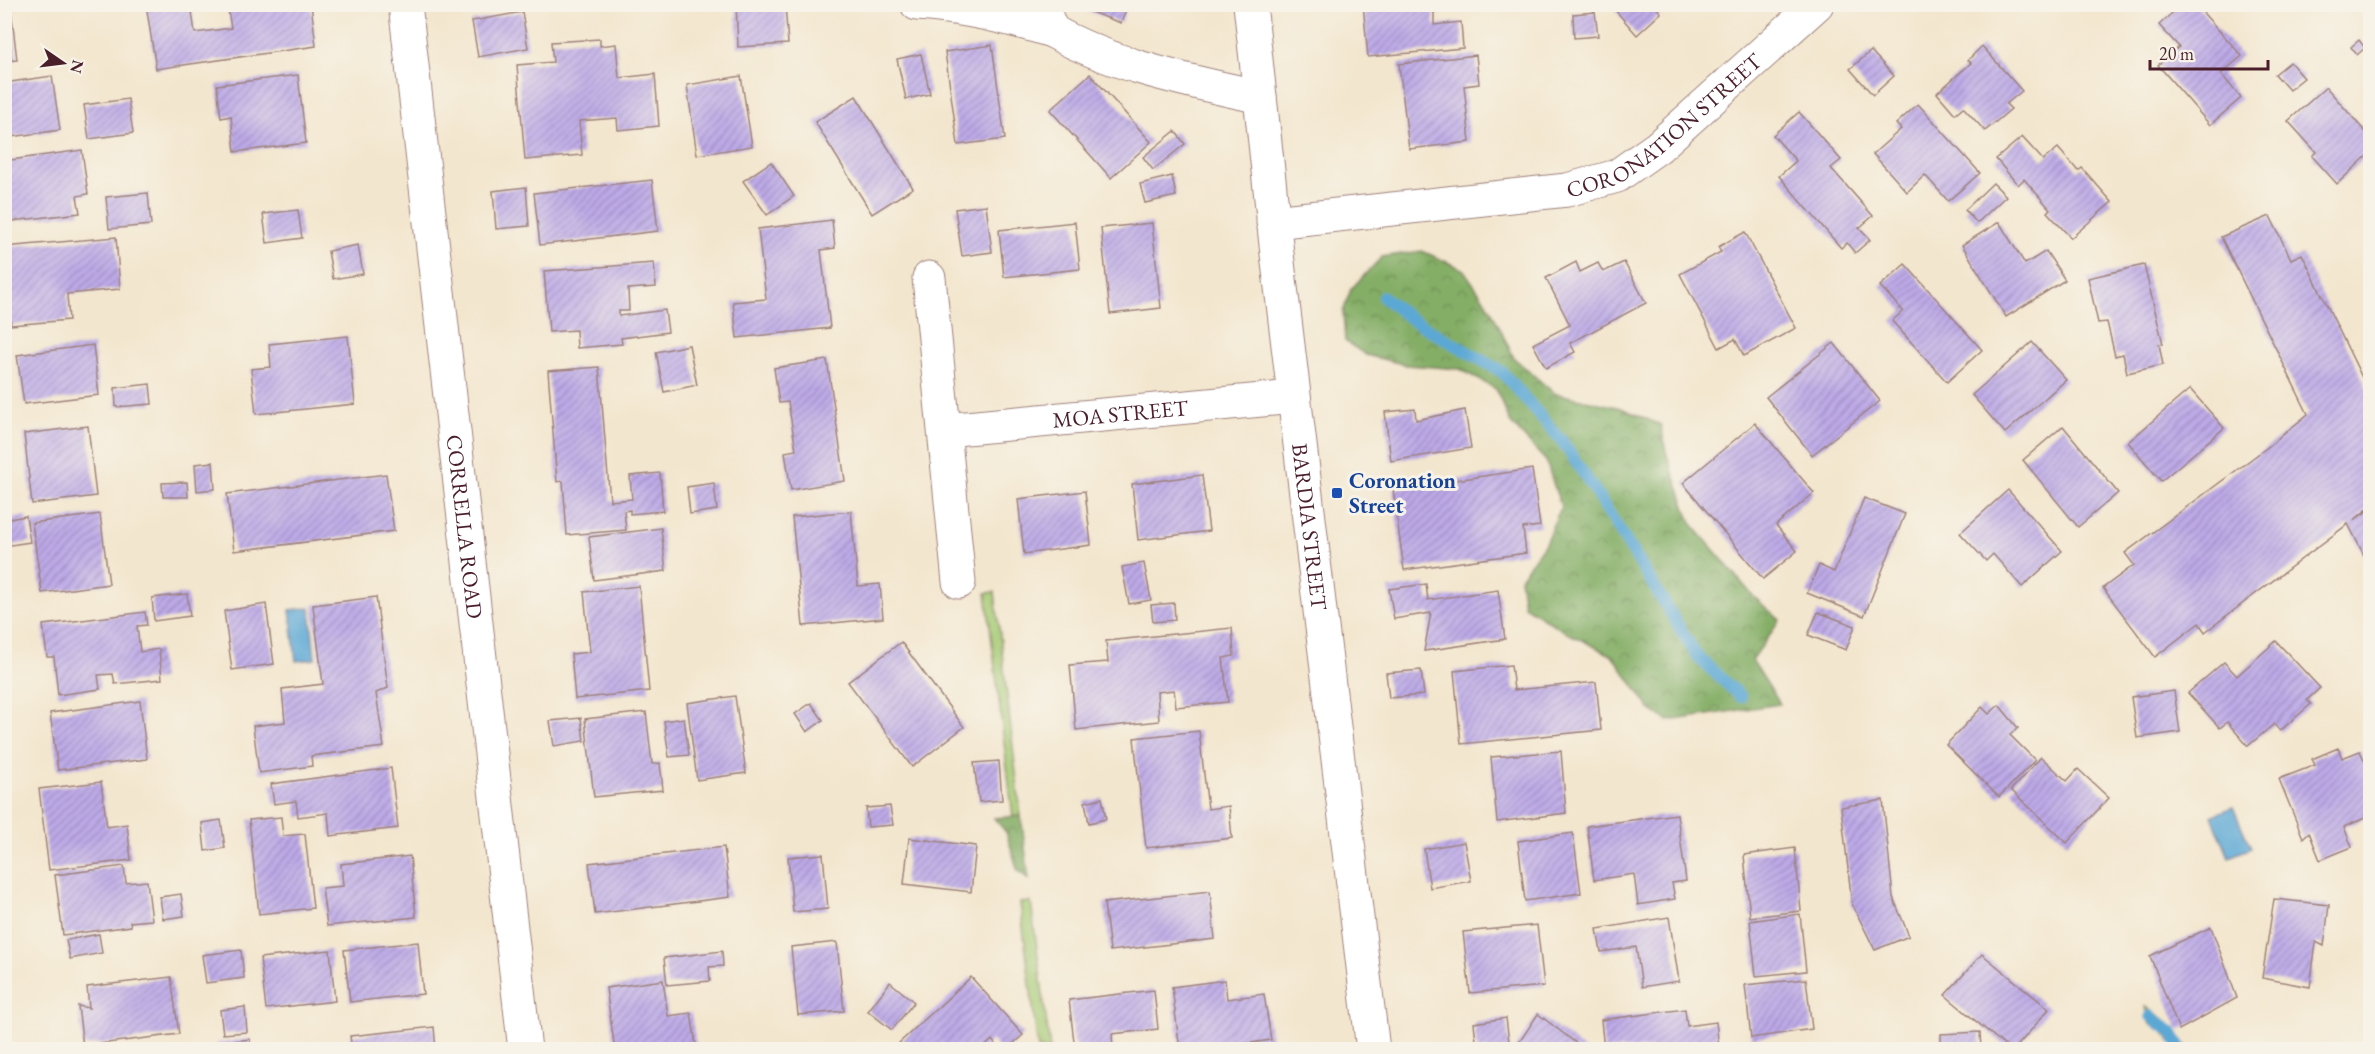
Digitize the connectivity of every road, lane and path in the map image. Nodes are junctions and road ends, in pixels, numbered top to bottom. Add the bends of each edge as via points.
1 (405, 4) edge
2 (917, 4) edge
3 (1250, 4) edge
4 (1817, 4) edge
5 (1047, 18) edge
6 (1260, 97) junction
7 (1273, 222) junction
8 (929, 278) dead end
9 (1294, 397) junction
10 (945, 430) junction
11 (959, 582) dead end
12 (525, 1050) edge
13 (1373, 1050) edge

1 - 12 street, CORRELLA ROAD
2 - 5 street
3 - 6 street, BARDIA STREET
4 - 7 street, CORONATION STREET via 1658,147 1617,176 1567,190
5 - 6 street via 1081,47 1132,65
6 - 7 street, BARDIA STREET
7 - 9 street, BARDIA STREET
8 - 10 street
9 - 10 street, MOA STREET
9 - 13 street, BARDIA STREET
10 - 11 street

